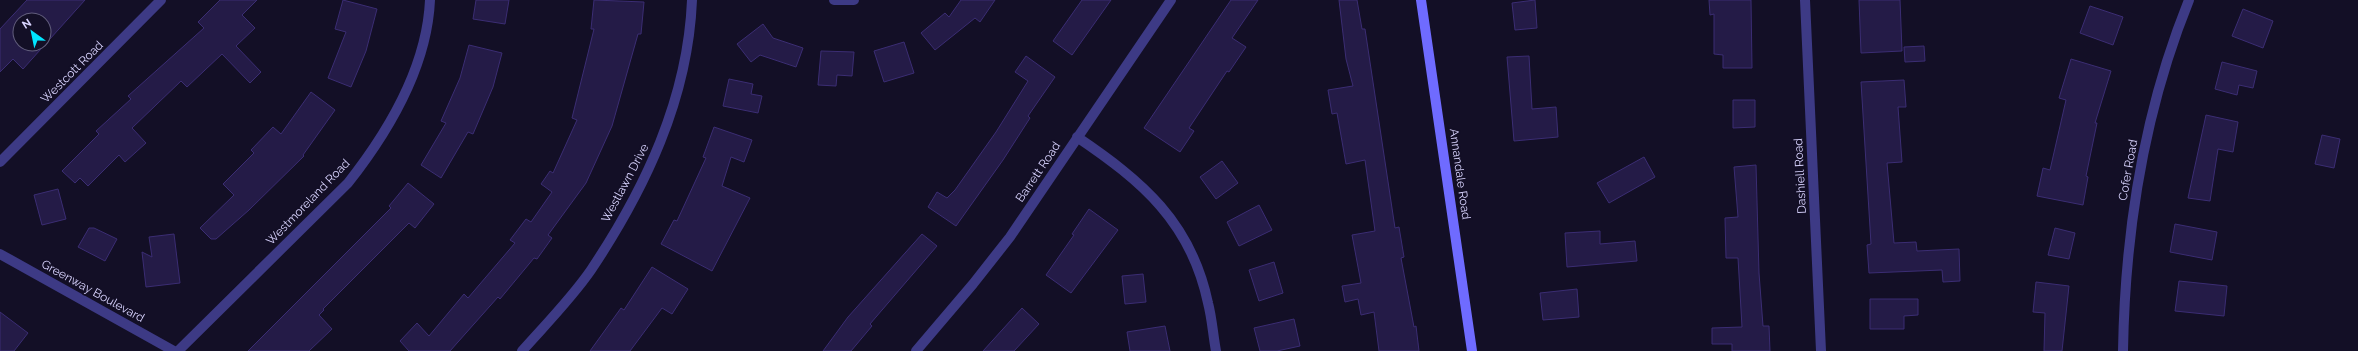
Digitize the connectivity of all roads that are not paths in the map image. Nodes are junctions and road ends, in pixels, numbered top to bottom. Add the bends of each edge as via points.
1 (162, 0) edge
2 (430, 0) edge
3 (692, 0) edge
4 (834, 0) edge
5 (854, 0) edge
6 (1171, 0) edge
7 (1421, 0) edge
8 (1805, 0) edge
9 (2189, 0) edge
10 (1077, 137) junction
11 (0, 162) edge
12 (0, 254) edge
13 (174, 351) edge
14 (178, 351) edge
15 (522, 351) edge
16 (916, 351) edge
17 (1216, 351) edge
18 (1472, 351) edge
19 (1820, 351) edge
20 (2123, 351) edge

1 - 11 street, Westcott Road
2 - 14 street, Westmoreland Road via 421,49 409,86 390,124 370,155 348,183
3 - 15 street, Westlawn Drive via 685,60 676,99 660,145 617,228 590,271
4 - 5 street
6 - 10 street, Barrett Road
7 - 18 main road, Annandale Road
8 - 19 street, Dashiell Road
9 - 20 street, Cofer Road via 2164,71 2137,191 2127,263
10 - 16 street, Barrett Road via 1010,237 974,284
10 - 17 street via 1120,166 1144,187 1167,213 1199,271 1208,302
12 - 13 street, Greenway Boulevard

